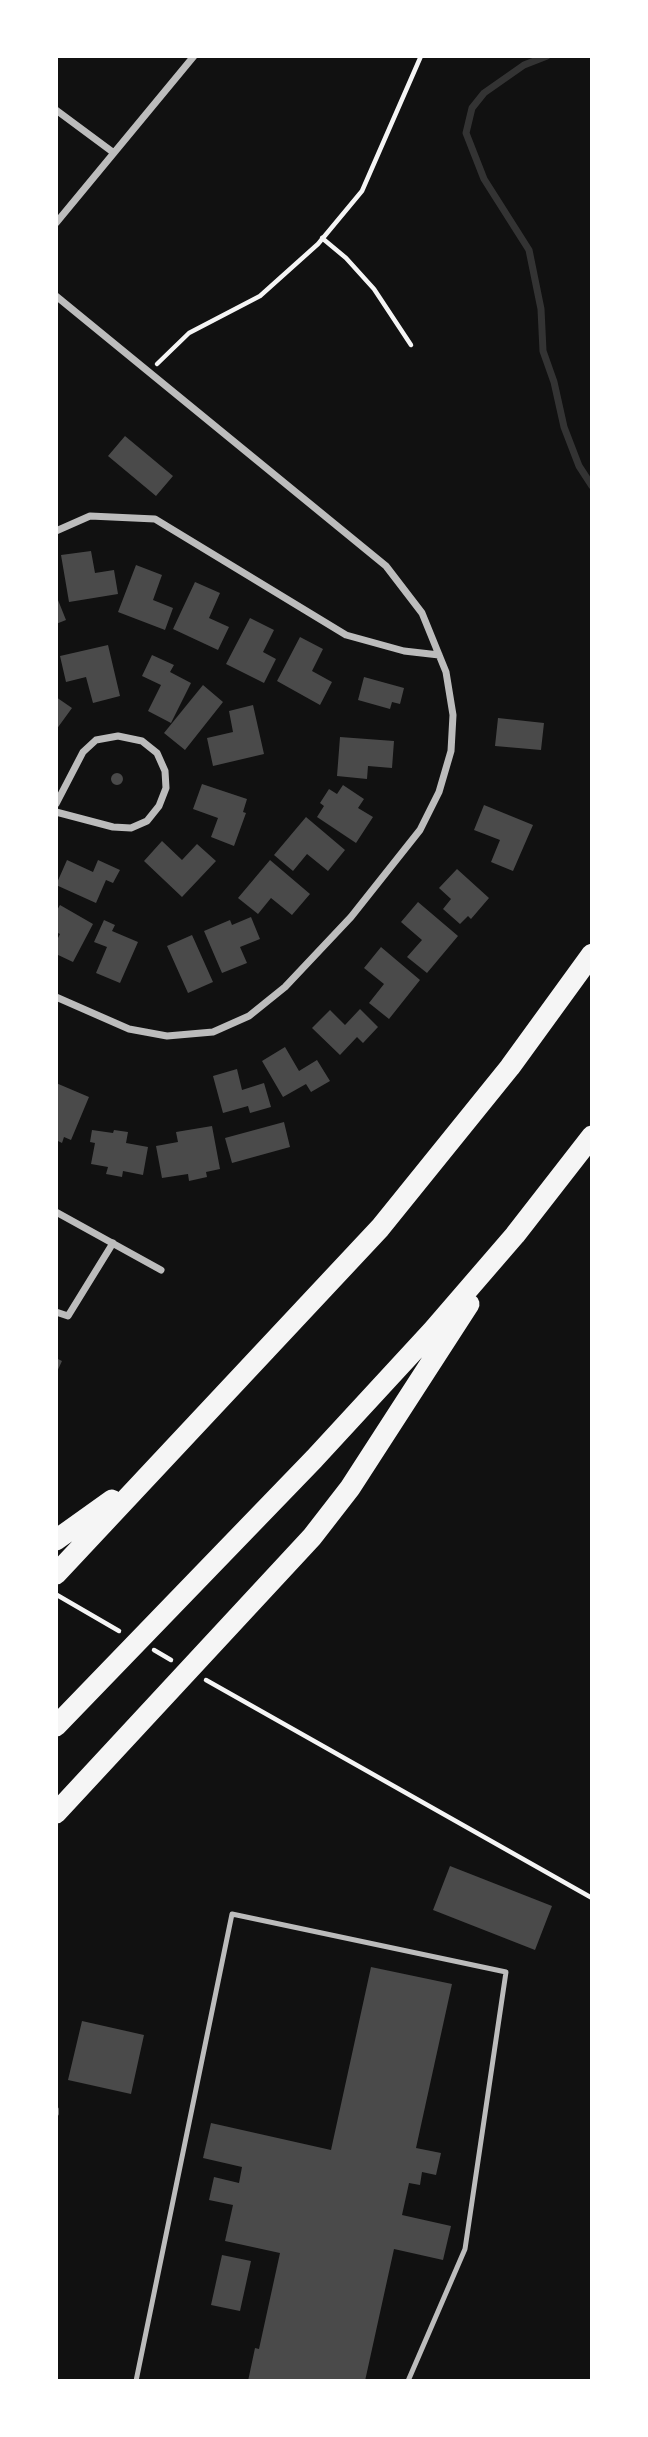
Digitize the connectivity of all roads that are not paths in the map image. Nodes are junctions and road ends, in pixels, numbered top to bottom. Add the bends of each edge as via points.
1 (194, 56) edge
2 (56, 110) edge
3 (114, 153) junction
4 (56, 223) edge
5 (56, 296) edge
6 (56, 531) edge
7 (439, 655) junction
8 (56, 804) edge
9 (56, 812) edge
10 (592, 954) edge
11 (56, 997) edge
12 (592, 1136) edge
13 (56, 1212) edge
14 (514, 1235) junction
15 (113, 1243) junction
16 (161, 1270) dead end
17 (56, 1312) edge
18 (95, 1522) junction
19 (56, 1540) edge
20 (56, 1574) edge
21 (63, 1718) edge
22 (56, 1814) edge
23 (136, 2381) edge
24 (408, 2381) edge

1 - 3 street
2 - 3 street
3 - 4 street
5 - 7 street via 386,566 422,613
6 - 7 street via 90,516 155,519 346,635 404,652
7 - 11 street via 453,715 451,751 439,792 420,830 351,917 285,988 249,1016 213,1032 167,1036 129,1029
8 - 9 street via 83,752 96,740 118,736 142,741 157,753 165,771 166,788 159,806 147,821 131,828
10 - 18 highway via 510,1067 380,1228 166,1458
12 - 14 highway
13 - 15 street
14 - 21 highway via 424,1340
14 - 22 highway via 350,1488 312,1537
15 - 16 street
15 - 17 street via 68,1316
18 - 19 highway
18 - 20 highway
23 - 24 lane via 232,1914 506,1972 465,2249

